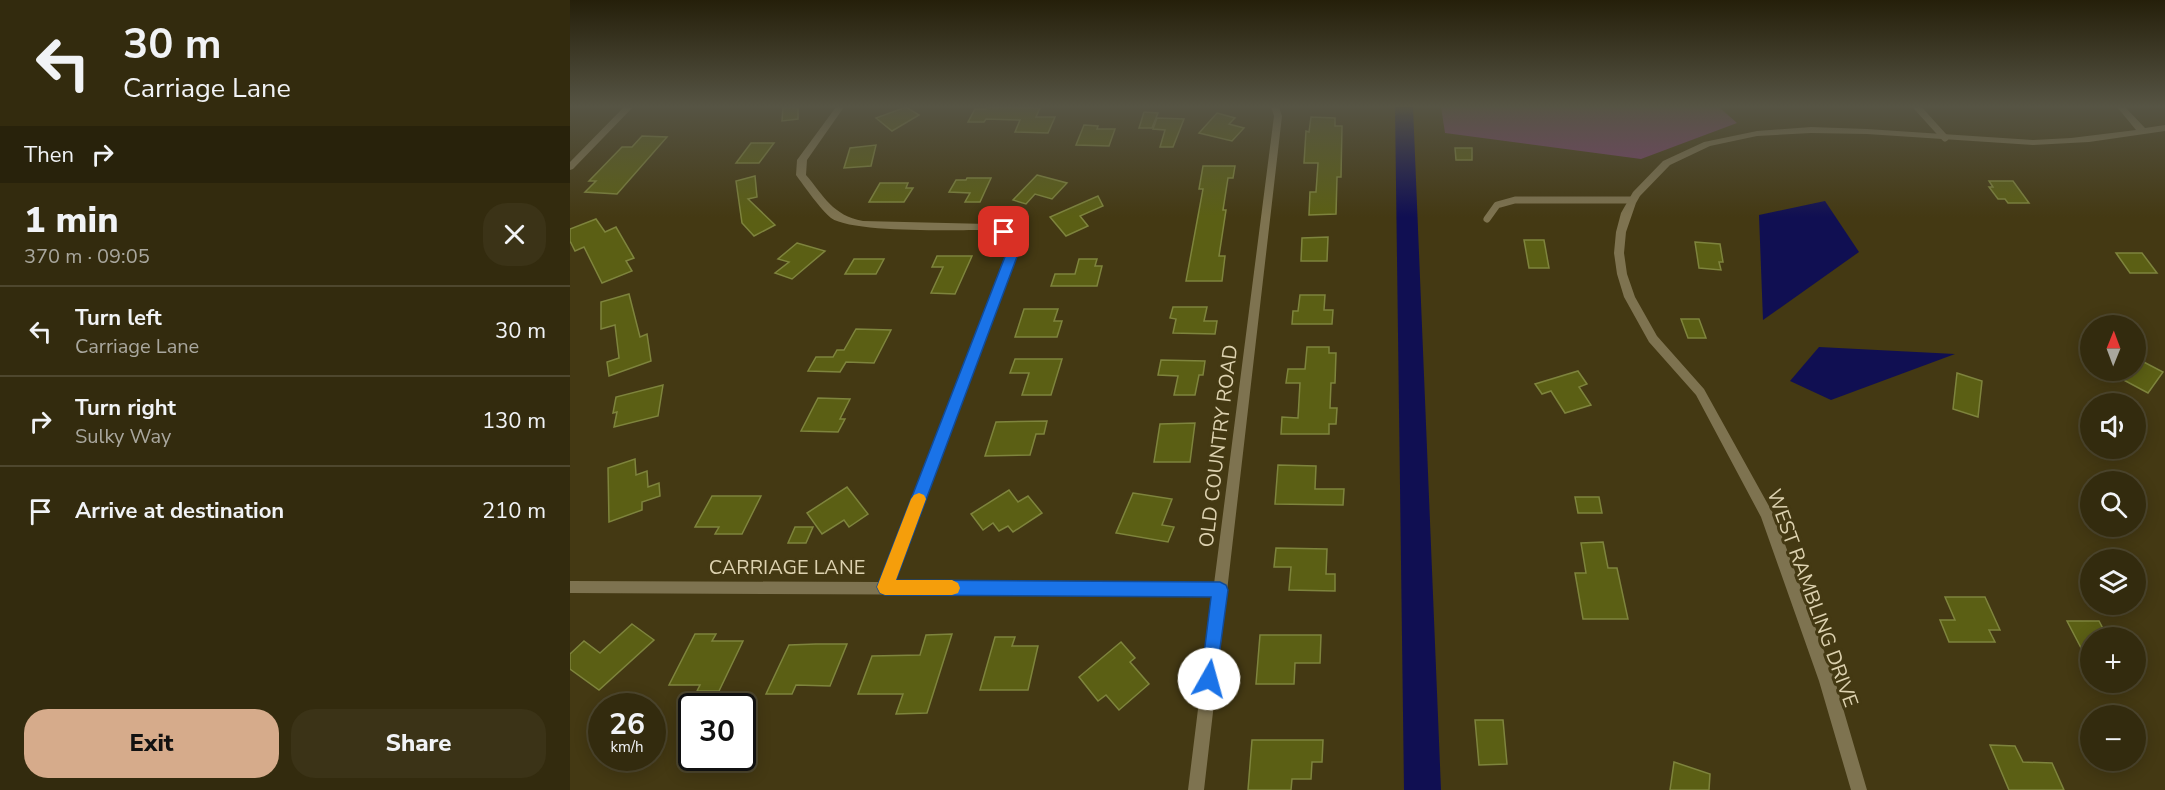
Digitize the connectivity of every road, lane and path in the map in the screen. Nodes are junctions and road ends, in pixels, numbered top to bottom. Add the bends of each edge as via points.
1 (593, 144) edge
2 (814, 144) edge
3 (1275, 144) edge
4 (1707, 144) edge
5 (570, 167) edge
6 (1632, 200) junction
7 (1487, 219) dead end
8 (570, 587) edge
9 (885, 587) junction
10 (1220, 590) junction
11 (1196, 790) edge
12 (1859, 790) edge

1 - 5 street
2 - 9 street via 800,170 803,179 834,215 863,224 988,227 1004,232 1013,248
3 - 10 street, OLD COUNTRY ROAD
4 - 6 street, WEST RAMBLING DRIVE via 1653,174
6 - 7 lane via 1515,200 1497,205
6 - 12 street, WEST RAMBLING DRIVE via 1619,240 1621,272 1628,294 1654,340 1699,391 1757,492 1827,681
8 - 9 street, CARRIAGE LANE
9 - 10 street, CARRIAGE LANE
10 - 11 street, OLD COUNTRY ROAD

